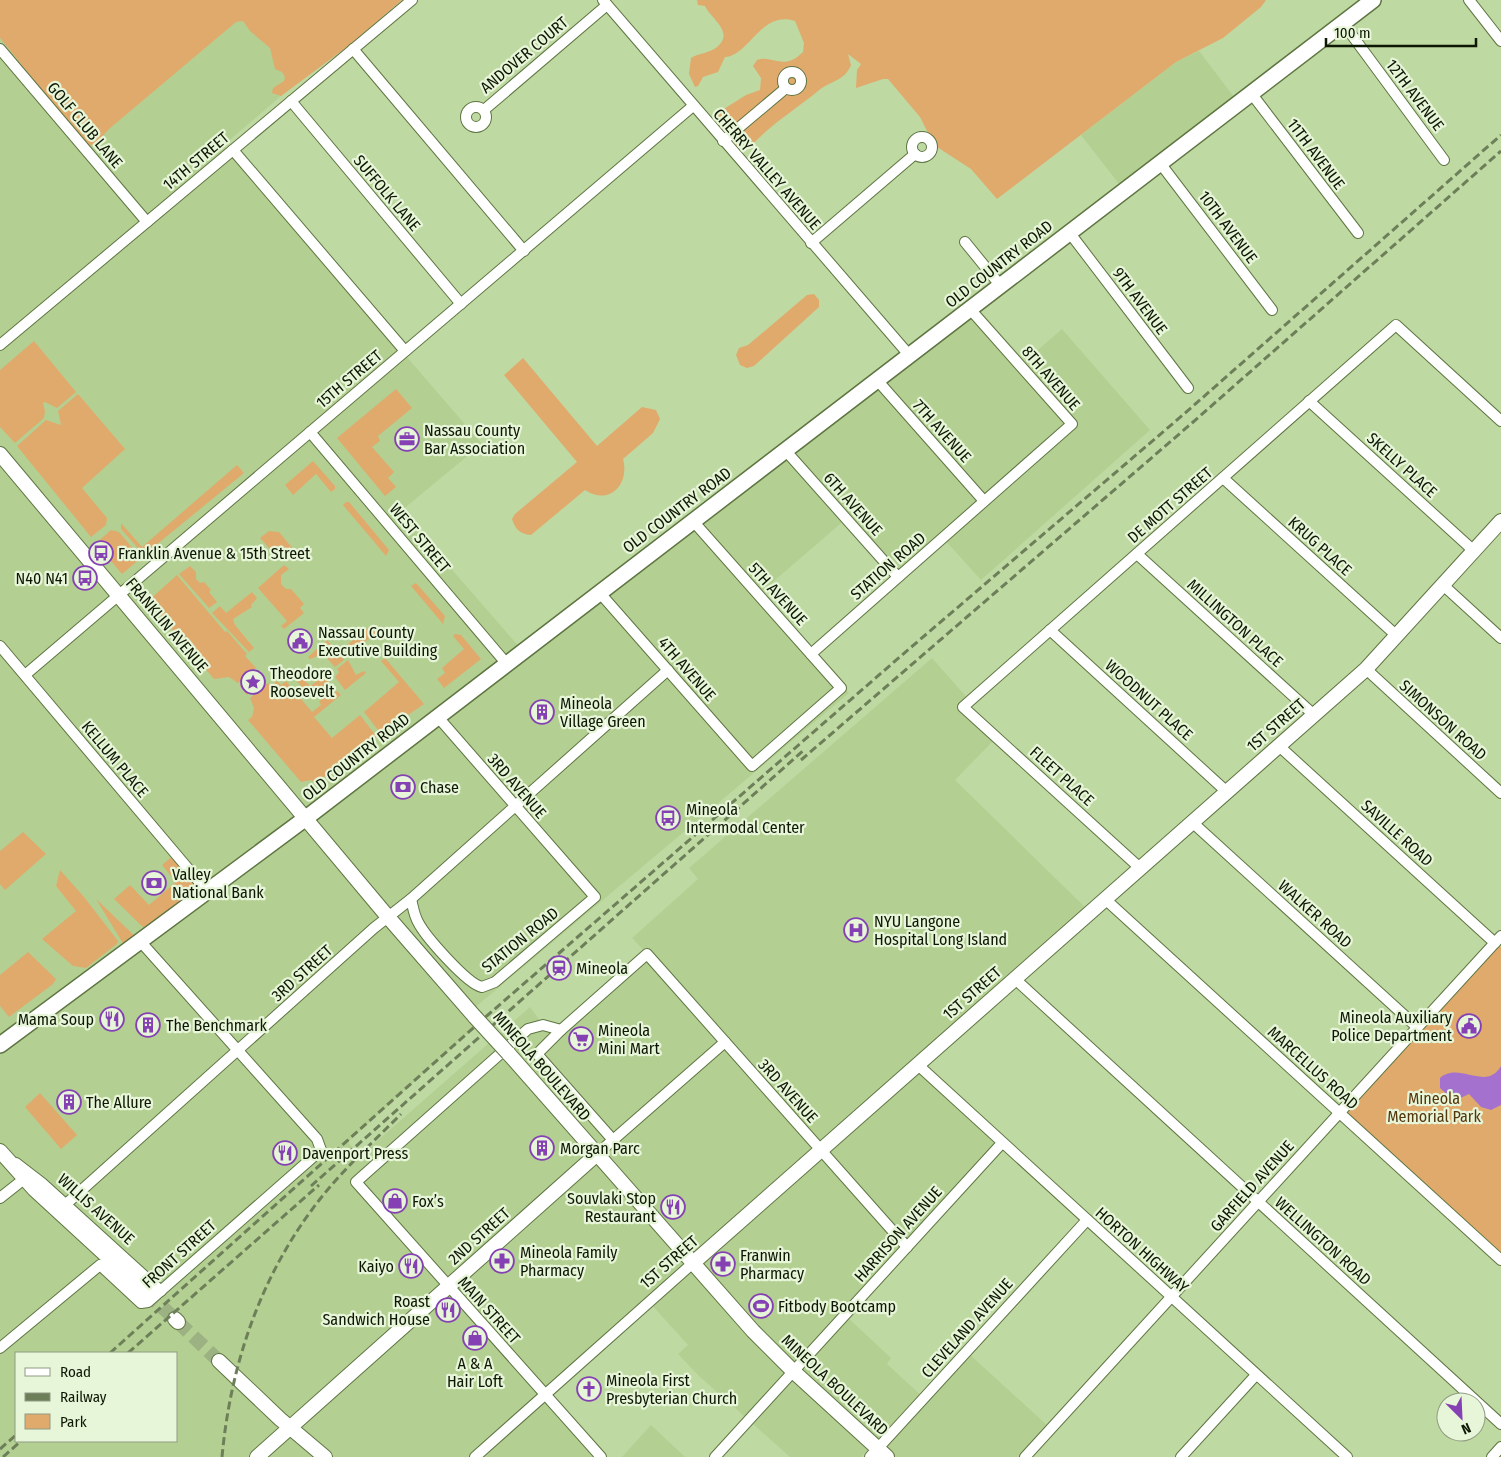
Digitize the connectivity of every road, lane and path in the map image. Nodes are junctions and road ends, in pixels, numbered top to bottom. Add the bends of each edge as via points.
1 (412, 0) edge
2 (1373, 0) edge
3 (1469, 0) edge
4 (605, 2) edge
5 (1343, 23) junction
6 (1501, 41) edge
7 (0, 48) edge
8 (353, 49) junction
9 (786, 88) dead end
10 (1251, 93) junction
11 (291, 101) junction
12 (694, 106) junction
13 (484, 110) dead end
14 (723, 141) junction
15 (233, 150) junction
16 (915, 154) dead end
17 (1444, 160) dead end
18 (1160, 163) junction
19 (147, 222) junction
20 (1069, 232) junction
21 (1358, 233) dead end
22 (965, 242) dead end
23 (811, 243) junction
24 (524, 251) junction
25 (1000, 285) junction
26 (461, 304) junction
27 (970, 309) junction
28 (1272, 310) dead end
29 (0, 345) edge
30 (405, 351) junction
31 (910, 356) junction
32 (877, 380) junction
33 (1188, 388) dead end
34 (1310, 401) junction
35 (1501, 421) edge
36 (310, 432) junction
37 (785, 450) junction
38 (0, 454) edge
39 (1223, 478) junction
40 (984, 501) junction
41 (692, 521) junction
42 (1501, 521) edge
43 (1474, 551) junction
44 (1137, 554) junction
45 (898, 577) junction
46 (1443, 585) junction
47 (599, 592) junction
48 (119, 595) junction
49 (1050, 630) junction
50 (1397, 636) junction
51 (1501, 638) edge
52 (0, 646) edge
53 (811, 654) junction
54 (506, 663) junction
55 (1366, 669) junction
56 (668, 670) junction
57 (25, 675) junction
58 (963, 707) joint
59 (1314, 715) junction
60 (437, 716) junction
61 (1279, 746) junction
62 (752, 766) joint
63 (1227, 792) junction
64 (1501, 793) edge
65 (516, 807) junction
66 (306, 818) junction
67 (1192, 822) junction
68 (1140, 868) junction
69 (207, 891) junction
70 (595, 897) joint
71 (1106, 899) junction
72 (411, 900) junction
73 (388, 918) junction
74 (1498, 939) edge
75 (140, 941) junction
76 (1015, 979) junction
77 (1417, 1027) junction
78 (561, 1030) junction
79 (2, 1039) edge
80 (725, 1042) junction
81 (238, 1050) junction
82 (918, 1065) junction
83 (1340, 1112) junction
84 (613, 1140) junction
85 (1002, 1143) junction
86 (821, 1150) junction
87 (3, 1153) edge
88 (597, 1154) junction
89 (24, 1179) junction
90 (0, 1198) edge
91 (1258, 1202) junction
92 (65, 1205) junction
93 (1087, 1220) junction
94 (907, 1247) junction
95 (1501, 1260) edge
96 (693, 1263) junction
97 (448, 1287) junction
98 (154, 1292) junction
99 (1171, 1297) junction
100 (0, 1348) edge
101 (219, 1361) tunnel mouth
102 (793, 1371) junction
103 (1256, 1375) junction
104 (544, 1395) junction
105 (1501, 1424) edge
106 (290, 1428) junction
107 (1501, 1447) edge
108 (878, 1454) edge
109 (1342, 1455) edge
110 (257, 1457) edge
111 (326, 1457) edge
112 (474, 1457) edge
113 (601, 1457) edge
114 (714, 1457) edge
115 (1025, 1457) edge
116 (1181, 1457) edge
117 (1492, 1457) edge

1 - 8 street, 14TH STREET
2 - 5 main road, OLD COUNTRY ROAD
3 - 6 street
4 - 12 street, CHERRY VALLEY AVENUE
4 - 13 street, ANDOVER COURT
5 - 10 main road, OLD COUNTRY ROAD
5 - 17 street, 12TH AVENUE
7 - 19 street, GOLF CLUB LANE
8 - 11 street, 14TH STREET
8 - 24 street
9 - 14 street
10 - 18 main road, OLD COUNTRY ROAD
10 - 21 street, 11TH AVENUE
11 - 15 street, 14TH STREET
11 - 26 street, SUFFOLK LANE
12 - 14 street, CHERRY VALLEY AVENUE
12 - 24 street, 15TH STREET
14 - 23 street, CHERRY VALLEY AVENUE
15 - 19 street, 14TH STREET
15 - 30 street
16 - 23 street
18 - 20 main road, OLD COUNTRY ROAD
18 - 28 street, 10TH AVENUE
19 - 29 street, 14TH STREET
20 - 25 main road, OLD COUNTRY ROAD
20 - 33 street, 9TH AVENUE
22 - 25 street
23 - 31 street, CHERRY VALLEY AVENUE
24 - 26 street, 15TH STREET
25 - 27 main road, OLD COUNTRY ROAD
26 - 30 street, 15TH STREET
27 - 31 main road, OLD COUNTRY ROAD
27 - 40 street, 8TH AVENUE via 1072,424
30 - 36 street, 15TH STREET
31 - 32 main road, OLD COUNTRY ROAD
32 - 37 main road, OLD COUNTRY ROAD
32 - 40 street, 7TH AVENUE
34 - 35 street, DE MOTT STREET via 1396,325
34 - 39 street, DE MOTT STREET
34 - 43 street, SKELLY PLACE
36 - 48 street, 15TH STREET
36 - 54 street, WEST STREET
37 - 41 main road, OLD COUNTRY ROAD
37 - 45 street, 6TH AVENUE
38 - 48 main road, FRANKLIN AVENUE
39 - 44 street, DE MOTT STREET
39 - 50 street, KRUG PLACE
40 - 45 street, STATION ROAD
41 - 47 main road, OLD COUNTRY ROAD
41 - 53 street, 5TH AVENUE
42 - 43 main road, 1ST STREET
43 - 46 main road, 1ST STREET
44 - 49 street, DE MOTT STREET
44 - 59 street, MILLINGTON PLACE
45 - 53 street, STATION ROAD
46 - 50 main road, 1ST STREET
46 - 51 street
47 - 54 main road, OLD COUNTRY ROAD
47 - 56 street, 4TH AVENUE
48 - 57 street, 15TH STREET
48 - 66 main road, FRANKLIN AVENUE
49 - 58 street, DE MOTT STREET
49 - 63 street, WOODNUT PLACE
50 - 55 main road, 1ST STREET
52 - 57 street, KELLUM PLACE
53 - 62 street, 5TH AVENUE via 841,688
54 - 60 main road, OLD COUNTRY ROAD
55 - 59 main road, 1ST STREET
55 - 64 street, SIMONSON ROAD
56 - 62 street, 4TH AVENUE
56 - 65 street, 3RD STREET
57 - 69 street, KELLUM PLACE
58 - 68 street, FLEET PLACE
59 - 61 main road, 1ST STREET
60 - 65 street, 3RD AVENUE
60 - 66 main road, OLD COUNTRY ROAD
61 - 63 main road, 1ST STREET
61 - 74 street, SAVILLE ROAD
63 - 67 main road, 1ST STREET
65 - 70 street, 3RD AVENUE
65 - 72 street, 3RD STREET
66 - 69 main road, OLD COUNTRY ROAD
66 - 73 main road, MINEOLA BOULEVARD
67 - 68 main road, 1ST STREET
67 - 77 street, WALKER ROAD
68 - 71 main road, 1ST STREET
69 - 75 main road, OLD COUNTRY ROAD
70 - 72 street, STATION ROAD via 495,982 482,987 470,982 422,928
71 - 76 main road, 1ST STREET
71 - 83 street, MARCELLUS ROAD
72 - 73 street, 3RD STREET
73 - 81 street, 3RD STREET
73 - 88 main road, MINEOLA BOULEVARD, bridge
74 - 77 street, GARFIELD AVENUE
75 - 79 main road, OLD COUNTRY ROAD
75 - 81 street
76 - 82 main road, 1ST STREET
76 - 91 street, WELLINGTON ROAD
77 - 83 street, GARFIELD AVENUE
78 - 80 street, 3RD AVENUE via 647,954
78 - 84 street, MINEOLA BOULEVARD via 537,1054
78 - 97 street, MAIN STREET via 543,1025 528,1029 356,1182
80 - 84 street, 2ND STREET
80 - 86 street, 3RD AVENUE
81 - 92 street, 3RD STREET
81 - 98 street, FRONT STREET via 322,1148 319,1154
82 - 85 street, HORTON HIGHWAY
82 - 86 main road, 1ST STREET
83 - 91 street, GARFIELD AVENUE
83 - 95 street, MARCELLUS ROAD
84 - 88 street, 2ND STREET
85 - 93 street, HORTON HIGHWAY
85 - 94 street, HARRISON AVENUE
86 - 94 street, 3RD AVENUE
86 - 96 main road, 1ST STREET
87 - 89 main road, WILLIS AVENUE
87 - 92 street, WILLIS AVENUE
88 - 96 main road, MINEOLA BOULEVARD
88 - 97 main road, 2ND STREET
89 - 90 street
89 - 98 main road, WILLIS AVENUE
91 - 99 street, GARFIELD AVENUE
91 - 105 street, WELLINGTON ROAD
92 - 98 street, WILLIS AVENUE
93 - 99 street, HORTON HIGHWAY
93 - 108 street, CLEVELAND AVENUE
94 - 102 street, HARRISON AVENUE
96 - 102 main road, MINEOLA BOULEVARD
96 - 104 street, 1ST STREET
97 - 104 street, MAIN STREET
97 - 106 main road, 2ND STREET
98 - 100 street, FRONT STREET via 148,1302 143,1303 100,1265
99 - 103 street, HORTON HIGHWAY
99 - 115 street, GARFIELD AVENUE
101 - 106 main road
102 - 108 main road, MINEOLA BOULEVARD
102 - 114 street, HARRISON AVENUE
103 - 109 street, HORTON HIGHWAY
103 - 116 street
104 - 112 street, 1ST STREET
104 - 113 street, MAIN STREET
106 - 110 main road, 2ND STREET
106 - 111 main road
107 - 117 street

